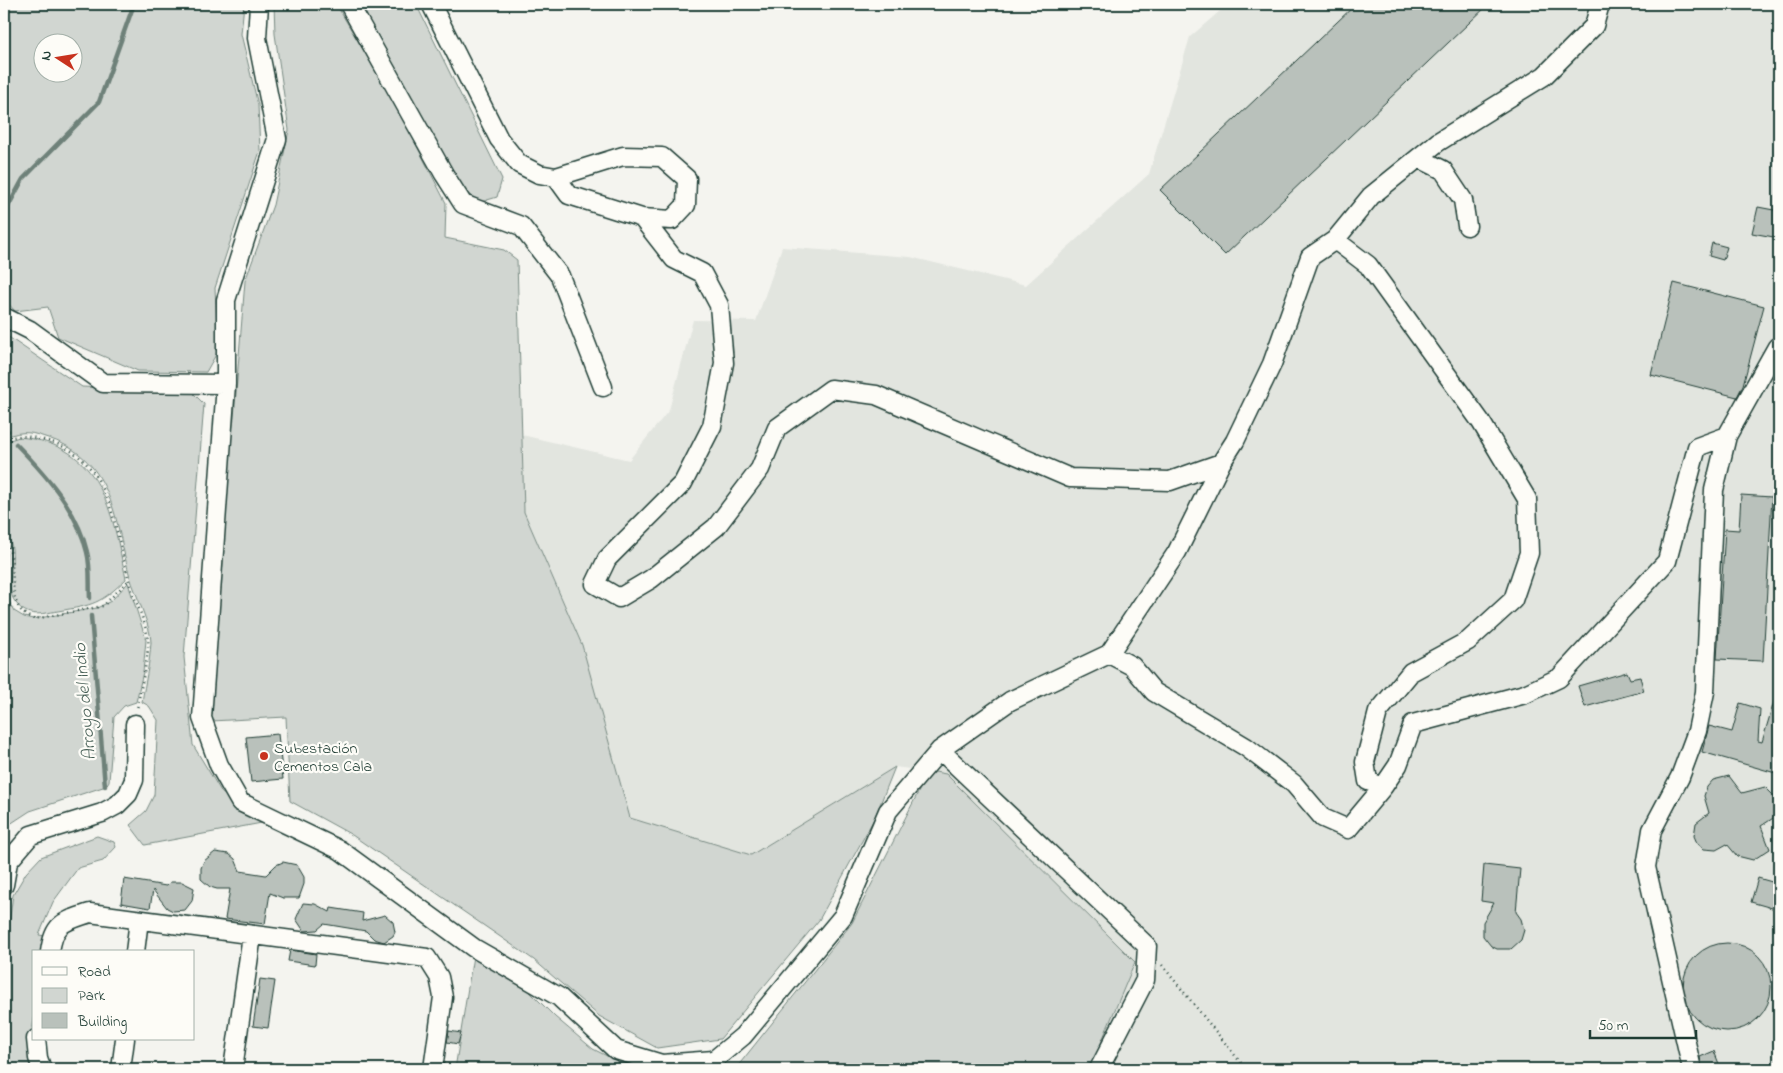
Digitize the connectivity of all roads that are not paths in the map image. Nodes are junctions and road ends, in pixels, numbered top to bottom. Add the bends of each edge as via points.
1 (259, 4) edge
2 (349, 4) edge
3 (431, 4) edge
4 (1600, 4) edge
5 (1419, 158) junction
6 (556, 177) junction
7 (642, 218) junction
8 (1467, 226) dead end
9 (1334, 240) junction
10 (4, 317) edge
11 (1778, 347) edge
12 (226, 384) junction
13 (602, 387) dead end
14 (1727, 436) junction
15 (1221, 463) junction
16 (1109, 654) junction
17 (135, 724) road end
18 (940, 750) junction
19 (1383, 787) junction
20 (4, 885) edge
21 (139, 920) junction
22 (252, 935) junction
23 (50, 950) edge
24 (136, 950) edge
25 (36, 1040) edge
26 (125, 1040) edge
27 (42, 1069) edge
28 (121, 1069) edge
29 (233, 1069) edge
30 (432, 1069) edge
31 (1099, 1069) edge
32 (1692, 1069) edge

1 - 12 street via 257,38 277,139 226,300
2 - 13 street via 463,204 521,226 560,276
3 - 6 street via 499,139 519,164 538,174
4 - 5 street via 1594,26 1544,76 1438,142
5 - 8 street via 1443,170 1463,200
5 - 9 street via 1371,196
6 - 7 street via 569,195
6 - 7 street via 623,156 662,157 687,179 686,205 672,220
7 - 15 street via 674,259 702,273 719,305 724,363 712,426 683,483 607,559 595,584 618,598 651,579 716,527 760,469 777,428 831,389 876,395 1070,478 1170,481
9 - 15 street via 1310,256 1272,364
9 - 19 street via 1368,265 1482,422 1527,499 1529,553 1513,600 1468,641 1411,672 1378,712 1365,762 1368,781
10 - 12 street via 30,330 103,383
11 - 14 street
12 - 18 street via 202,718 219,765 240,802 340,850 474,948 559,997 616,1050 662,1064 714,1060 743,1036 842,916 888,811
14 - 19 street via 1697,447 1667,561 1559,678 1525,694 1413,724 1398,765
14 - 32 street via 1714,490 1705,692 1697,730 1680,777 1652,830 1646,868
15 - 16 street via 1177,552
16 - 18 street via 1010,701
16 - 19 street via 1132,666 1154,692 1246,747 1294,784 1323,818 1348,829
17 - 20 street via 134,780 128,794 102,813 31,835 8,862
18 - 31 street via 1146,946 1145,980
21 - 22 street
21 - 23 street via 90,913 63,922 52,934
21 - 24 street
22 - 29 street
22 - 30 street via 426,958 439,977 443,997
25 - 27 street
26 - 28 street

